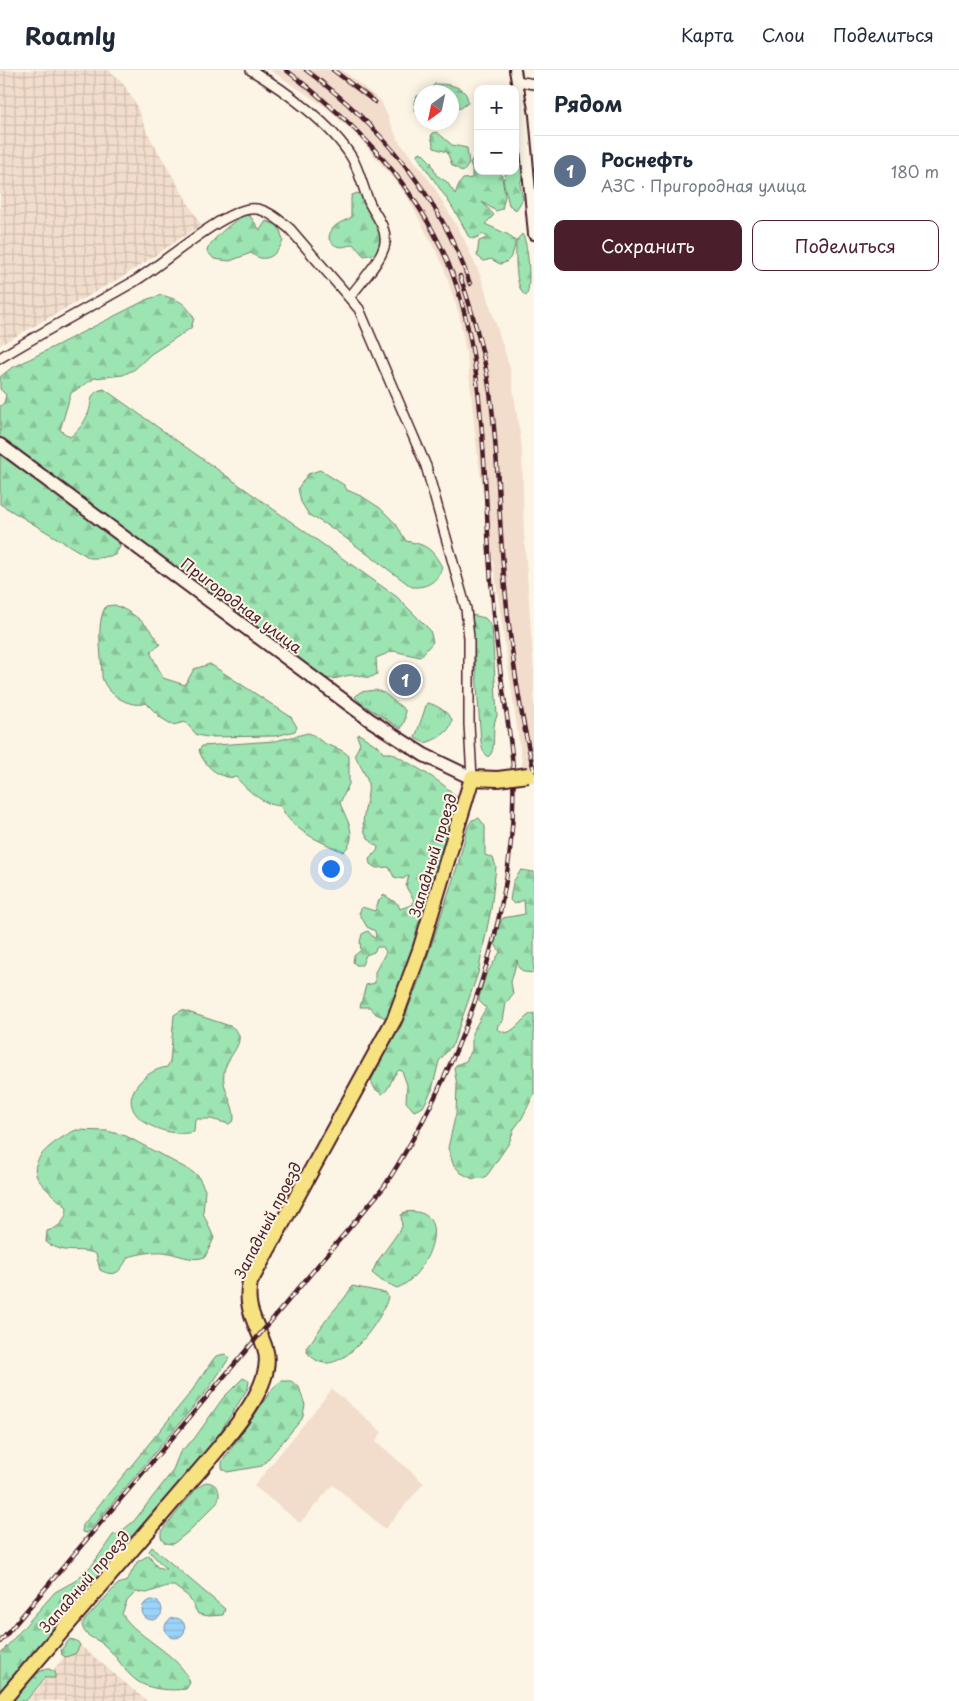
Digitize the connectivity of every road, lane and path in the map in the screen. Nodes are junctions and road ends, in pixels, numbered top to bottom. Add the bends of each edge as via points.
1 (251, 70) edge
2 (515, 70) edge
3 (518, 81) junction
4 (534, 84) edge
5 (534, 234) edge
6 (350, 297) junction
7 (0, 358) edge
8 (0, 445) edge
9 (531, 775) edge
10 (472, 778) junction
11 (2, 1701) edge

1 - 6 street via 295,101 345,148 385,231 381,254
2 - 3 street
3 - 4 street
3 - 5 street
6 - 7 street via 290,229 276,218 252,209 233,214 136,280
6 - 10 street via 365,320 426,466 462,590 470,638
8 - 10 main road, Пригородная улица via 370,720 424,755
9 - 10 main road, bridge
10 - 11 main road, Западный проезд via 420,950 394,1018 250,1282 248,1306 267,1356 264,1378 227,1437

